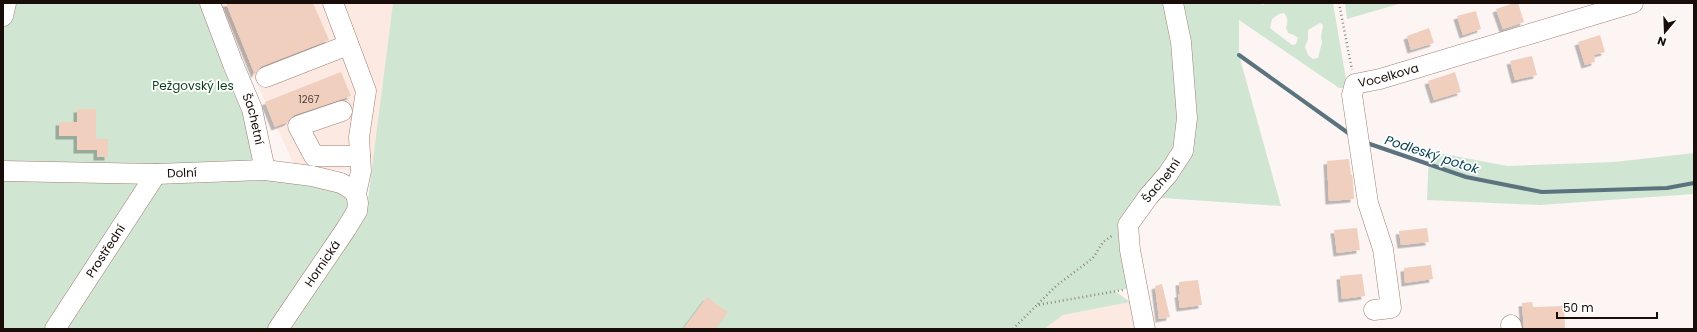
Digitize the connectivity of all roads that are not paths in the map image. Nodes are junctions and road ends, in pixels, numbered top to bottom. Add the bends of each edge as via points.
1 (6, 3) edge
2 (210, 3) edge
3 (333, 3) edge
4 (1173, 3) edge
5 (1633, 3) edge
6 (3, 16) edge
7 (348, 44) junction
8 (266, 77) dead end
9 (342, 111) dead end
10 (360, 156) junction
11 (265, 170) junction
12 (3, 171) edge
13 (156, 174) junction
14 (356, 194) junction
15 (1374, 310) dead end
16 (55, 329) edge
17 (278, 329) edge
18 (1145, 329) edge

1 - 6 street
2 - 11 street, Šachetní via 232,64 252,109
3 - 7 street, Hornická
4 - 18 street, Šachetní via 1181,42 1187,118 1183,151 1128,225 1130,250
5 - 15 street, Vocelkova via 1380,80 1354,84 1352,95 1368,203 1383,249 1391,308
7 - 8 street
7 - 10 street, Hornická via 366,92 359,137
9 - 10 street via 298,126 314,156
10 - 14 street, Hornická via 361,172
11 - 13 street, Dolní
11 - 14 street, Dolní via 312,176 341,183
12 - 13 street, Dolní
13 - 16 street, Prostřední
14 - 17 street, Hornická via 357,211

